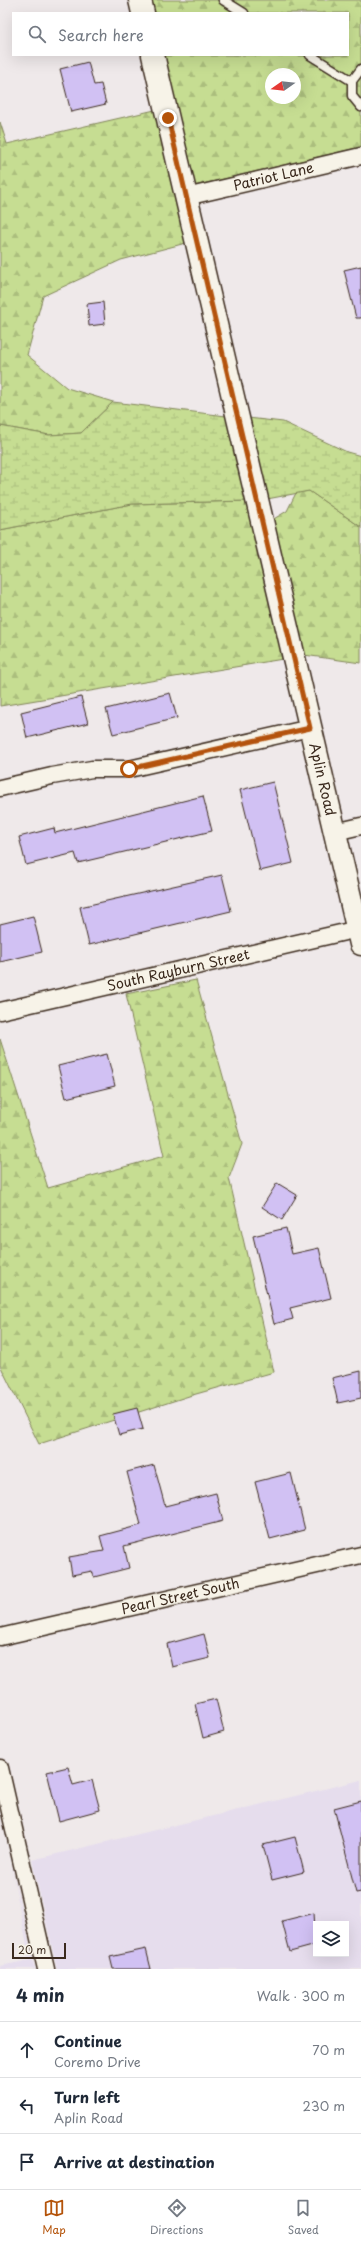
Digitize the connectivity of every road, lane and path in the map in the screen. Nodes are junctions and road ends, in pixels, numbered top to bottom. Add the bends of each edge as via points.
1 (140, 0) edge
2 (223, 0) edge
3 (143, 12) edge
4 (242, 12) edge
5 (153, 56) edge
6 (312, 56) edge
7 (361, 69) edge
8 (352, 81) junction
9 (361, 107) edge
10 (361, 156) edge
11 (186, 197) junction
12 (310, 728) junction
13 (0, 788) edge
14 (361, 826) edge
15 (335, 832) junction
16 (359, 936) edge
17 (0, 1012) edge
18 (361, 1555) edge
19 (0, 1637) edge
20 (0, 1768) edge
21 (46, 1969) edge

1 - 3 street
2 - 4 lane
5 - 11 street, Aplin Road
6 - 8 lane
7 - 8 lane
8 - 9 lane via 352,96
10 - 11 street, Patriot Lane
11 - 12 street, Aplin Road
12 - 13 street via 129,769 92,769
12 - 15 street, Aplin Road
14 - 15 street
15 - 16 street, Aplin Road
16 - 17 street, South Rayburn Street
18 - 19 street, Pearl Street South
20 - 21 street

